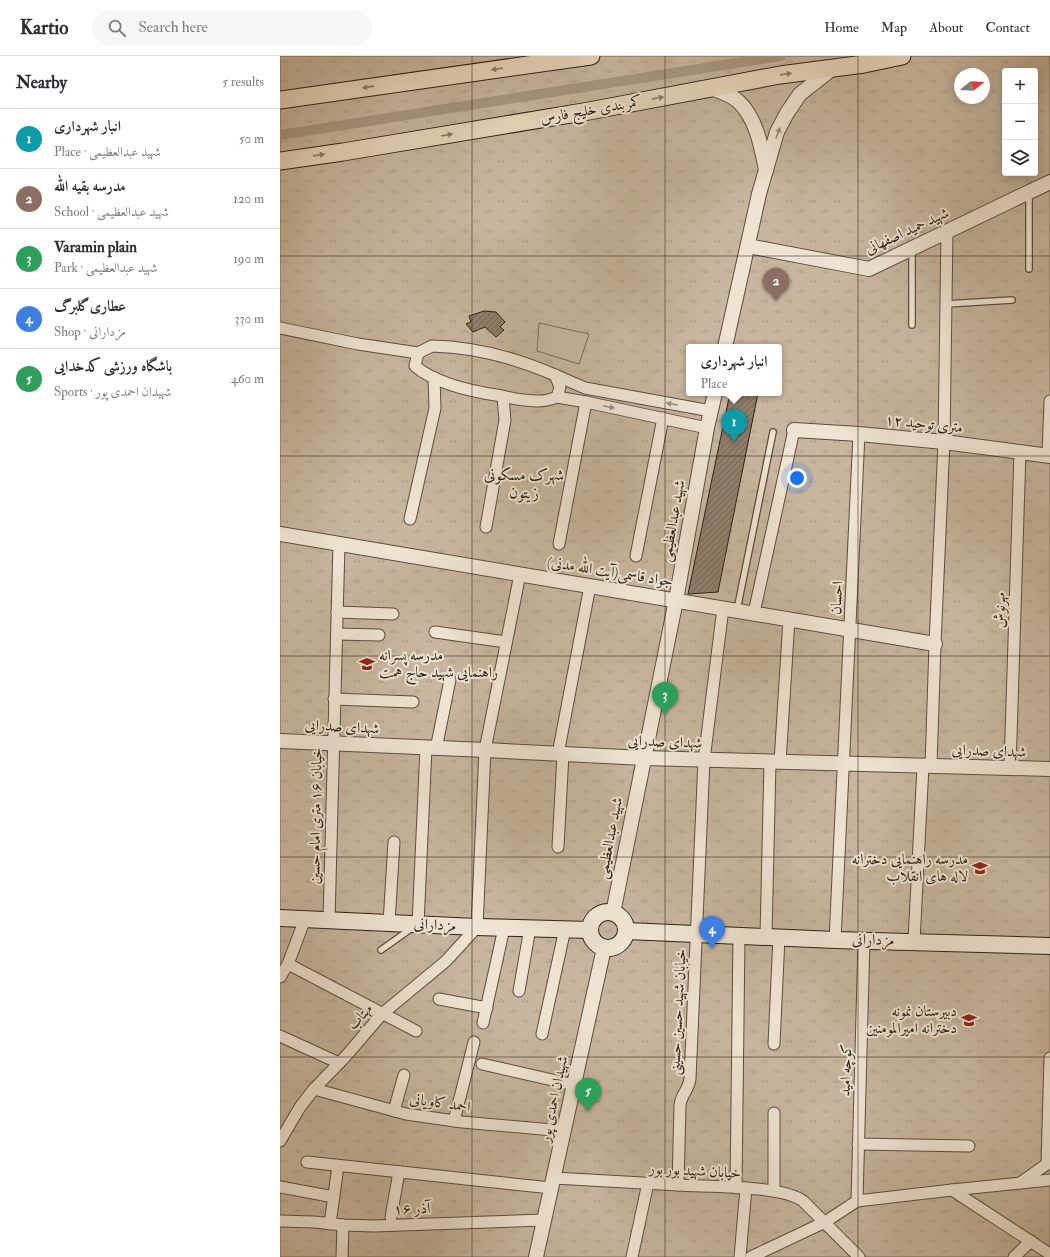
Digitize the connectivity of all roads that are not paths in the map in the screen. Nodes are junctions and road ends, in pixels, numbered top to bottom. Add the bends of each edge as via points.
1 (591, 56) edge
2 (902, 56) edge
3 (833, 68) junction
4 (711, 88) junction
5 (280, 100) edge
6 (280, 161) edge
7 (766, 170) junction
8 (1050, 182) edge
9 (1029, 192) junction
10 (948, 231) junction
11 (748, 246) junction
12 (912, 248) junction
13 (1029, 270) dead end
14 (1012, 300) dead end
15 (946, 304) junction
16 (912, 325) dead end
17 (280, 328) edge
18 (726, 344) edge
19 (418, 353) junction
20 (555, 374) junction
21 (434, 378) junction
22 (714, 396) edge
23 (503, 397) junction
24 (557, 397) junction
25 (1050, 401) edge
26 (586, 402) junction
27 (711, 410) junction
28 (663, 418) junction
29 (707, 428) junction
30 (794, 430) joint
31 (773, 432) dead end
32 (859, 434) junction
33 (944, 442) junction
34 (1020, 452) junction
35 (1049, 456) edge
36 (410, 519) dead end
37 (486, 526) dead end
38 (280, 534) edge
39 (280, 539) edge
40 (339, 544) junction
41 (559, 544) dead end
42 (636, 556) dead end
43 (520, 574) junction
44 (590, 586) junction
45 (676, 600) junction
46 (723, 608) junction
47 (737, 611) junction
48 (337, 612) junction
49 (754, 613) junction
50 (393, 614) dead end
51 (789, 619) junction
52 (850, 630) junction
53 (435, 632) dead end
54 (336, 634) junction
55 (379, 636) dead end
56 (506, 642) junction
57 (935, 644) junction
58 (450, 680) dead end
59 (334, 699) junction
60 (413, 702) dead end
61 (280, 742) edge
62 (333, 744) junction
63 (431, 748) junction
64 (485, 750) junction
65 (560, 754) junction
66 (644, 758) junction
67 (704, 760) junction
68 (775, 762) junction
69 (844, 764) junction
70 (927, 766) junction
71 (1010, 768) junction
72 (1050, 770) edge
73 (394, 842) dead end
74 (558, 847) dead end
75 (612, 913) junction
76 (280, 918) edge
77 (305, 919) junction
78 (329, 920) junction
79 (389, 923) junction
80 (418, 924) junction
81 (477, 927) junction
82 (504, 928) junction
83 (530, 928) junction
84 (565, 929) junction
85 (590, 930) junction
86 (626, 931) junction
87 (696, 934) junction
88 (739, 935) junction
89 (773, 937) junction
90 (835, 940) junction
91 (864, 940) junction
92 (914, 942) junction
93 (1050, 946) edge
94 (604, 948) junction
95 (381, 950) dead end
96 (288, 964) junction
97 (280, 977) edge
98 (519, 991) dead end
99 (439, 999) dead end
100 (487, 1008) junction
101 (382, 1014) junction
102 (484, 1023) dead end
103 (416, 1032) dead end
104 (542, 1034) dead end
105 (280, 1036) edge
106 (474, 1042) dead end
107 (774, 1044) dead end
108 (1050, 1058) edge
109 (340, 1063) junction
110 (482, 1064) dead end
111 (1050, 1070) edge
112 (404, 1075) dead end
113 (574, 1085) junction
114 (314, 1089) junction
115 (394, 1110) junction
116 (774, 1113) dead end
117 (454, 1121) junction
118 (564, 1131) junction
119 (280, 1141) edge
120 (858, 1144) junction
121 (968, 1146) dead end
122 (308, 1162) dead end
123 (1048, 1164) edge
124 (338, 1166) junction
125 (399, 1172) junction
126 (1050, 1180) edge
127 (552, 1183) junction
128 (648, 1183) junction
129 (1020, 1183) junction
130 (678, 1185) junction
131 (280, 1187) edge
132 (741, 1188) junction
133 (952, 1190) junction
134 (774, 1191) junction
135 (334, 1197) junction
136 (857, 1201) junction
137 (391, 1216) dead end
138 (544, 1220) junction
139 (280, 1221) edge
140 (825, 1222) junction
141 (330, 1224) junction
142 (343, 1226) junction
143 (1031, 1241) junction
144 (1050, 1254) edge
145 (342, 1257) edge
146 (536, 1257) edge
147 (632, 1257) edge
148 (740, 1257) edge
149 (751, 1257) edge
150 (859, 1257) edge
151 (1014, 1257) edge

1 -> 5 main road
2 - 3 main road, کمربندی خلیج فارس
4 -> 3 main road, کمربندی خلیج فارس
7 -> 3 street via 777,132 787,113 800,94
6 -> 4 main road, کمربندی خلیج فارس via 505,125
4 - 7 street via 738,101 750,116
7 - 11 street
8 - 9 street, شهید حمید اصفهانی
9 - 10 street, شهید حمید اصفهانی
9 - 13 lane
10 - 12 street, شهید حمید اصفهانی
10 - 15 street
11 - 12 street, شهید حمید اصفهانی via 869,269
11 - 18 street
12 - 16 lane
14 - 15 lane
15 - 33 street
17 - 19 street
19 - 20 street via 432,346 454,347 498,355
19 - 21 street via 415,366
20 - 24 street via 560,387
27 -> 20 street via 585,388
21 - 23 street via 475,392
21 - 36 street via 435,408
22 - 27 street, شهید عبدالعظیمی
23 - 24 street via 540,401
23 - 37 street via 505,420
24 - 26 street
25 - 35 street
26 -> 28 street
26 - 41 street
27 - 29 street, شهید عبدالعظیمی
28 - 29 street
28 - 42 street
29 - 45 street, شهید عبدالعظیمی
30 - 32 street, ۱۲ متری توحید
30 - 49 street
31 - 47 lane
32 - 33 street, ۱۲ متری توحید
32 - 52 street, احسان
33 - 34 street, ۱۲ متری توحید
33 - 57 street
34 - 35 street, ۱۲ متری توحید
34 - 71 street, مهرنوش
38 - 39 street
38 - 40 street, جواد قاسمی(آیت الله مدنی)
40 - 43 street, جواد قاسمی(آیت الله مدنی)
40 - 48 street, خیابان ۱۶ متری امام حسین
43 - 44 street, جواد قاسمی(آیت الله مدنی)
43 - 56 street
44 - 45 street, جواد قاسمی(آیت الله مدنی)
44 - 65 street
45 - 46 street, جواد قاسمی(آیت الله مدنی)
45 - 66 street, شهید عبدالعظیمی
46 - 47 street, جواد قاسمی(آیت الله مدنی)
46 - 67 street, خیابان شهید حسین حسینی
47 - 49 street, جواد قاسمی(آیت الله مدنی)
48 - 50 street
48 - 54 street, خیابان ۱۶ متری امام حسین
49 - 51 street, جواد قاسمی(آیت الله مدنی)
51 - 52 street, جواد قاسمی(آیت الله مدنی)
51 - 68 street
52 - 57 street, جواد قاسمی(آیت الله مدنی)
52 - 69 street, احسان
53 - 56 street
54 - 55 street
54 - 59 street, خیابان ۱۶ متری امام حسین
56 - 64 street
57 - 70 street
58 - 63 street
59 - 60 street
59 - 62 street, خیابان ۱۶ متری امام حسین
61 - 62 street, شهدای صدرایی
62 - 63 street, شهدای صدرایی
62 - 78 street, خیابان ۱۶ متری امام حسین
63 - 64 street, شهدای صدرایی
63 - 80 street
64 - 65 street, شهدای صدرایی
64 - 81 street
65 - 66 street, شهدای صدرایی
65 - 74 street
66 - 67 street, شهدای صدرایی
66 - 75 street, شهید عبدالعظیمی
67 - 68 street, شهدای صدرایی
67 - 87 street, خیابان شهید حسین حسینی
68 - 69 street, شهدای صدرایی
68 - 89 street
69 - 70 street, شهدای صدرایی
69 - 90 street, احسان
70 - 71 street, شهدای صدرایی
70 - 92 street
71 - 72 street, شهدای صدرایی
73 - 79 street
75 - 85 main road via 602,913 596,917
75 - 86 main road via 622,918
76 - 77 main road, مزدارانی
77 - 78 main road, مزدارانی
77 - 96 street
78 - 79 main road, مزدارانی
79 - 80 main road, مزدارانی
80 - 81 main road, مزدارانی
80 - 95 lane
81 - 82 main road, مزدارانی
81 - 101 street, مهتاب via 446,960
82 - 83 main road, مزدارانی
82 - 100 street
83 - 84 main road, مزدارانی
83 - 98 street
84 - 85 main road, مزدارانی
84 - 104 street
85 - 94 main road via 595,943
86 - 87 main road, مزدارانی
86 - 94 main road via 621,944
87 - 88 main road, مزدارانی
87 - 130 street, خیابان شهید حسین حسینی via 690,1078 689,1087 680,1105
88 - 89 main road, مزدارانی
88 - 132 street
89 - 90 main road, مزدارانی
89 - 107 street
90 - 91 main road, مزدارانی
91 - 92 main road, مزدارانی
91 - 120 street, کوچه امید
92 - 93 main road, مزدارانی
94 - 113 street, شهیدان احمدی پور
96 - 97 street
96 - 101 street
99 - 100 street
100 - 102 street
101 - 103 street
101 - 109 street, مهتاب
105 - 109 street
106 - 117 street
108 - 111 street
109 - 114 street, مهتاب
110 - 113 street
111 - 123 street
112 - 115 street
113 - 118 street, شهیدان احمدی پور
114 - 115 street, احمد کاویانی
114 - 119 street, مهتاب
115 - 117 street, احمد کاویانی
116 - 134 street
117 - 118 street, احمد کاویانی
118 - 127 street, شهیدان احمدی پور
120 - 121 street
120 - 136 street, کوچه امید
122 - 124 street, خیابان شهید بور بور
123 - 129 street
124 - 125 street, خیابان شهید بور بور
124 - 135 street
125 - 127 street, خیابان شهید بور بور
125 - 137 street
126 - 129 street
127 - 128 street, خیابان شهید بور بور
127 - 138 street, شهیدان احمدی پور
128 - 130 street, خیابان شهید بور بور
128 - 147 street
129 - 133 street
130 - 132 street, خیابان شهید بور بور
131 - 135 street
132 - 134 street, خیابان شهید بور بور
132 - 148 street
133 - 136 street
133 - 143 street
134 - 140 street, خیابان شهید بور بور via 798,1197
135 - 141 street
136 - 140 street
138 - 142 street, ۱۶ آذر
138 - 146 street, شهیدان احمدی پور
139 - 141 street, ۱۶ آذر
140 - 149 street
140 - 150 street, خیابان شهید بور بور
141 - 142 street, ۱۶ آذر
142 - 145 street
143 - 144 street
143 - 151 street

